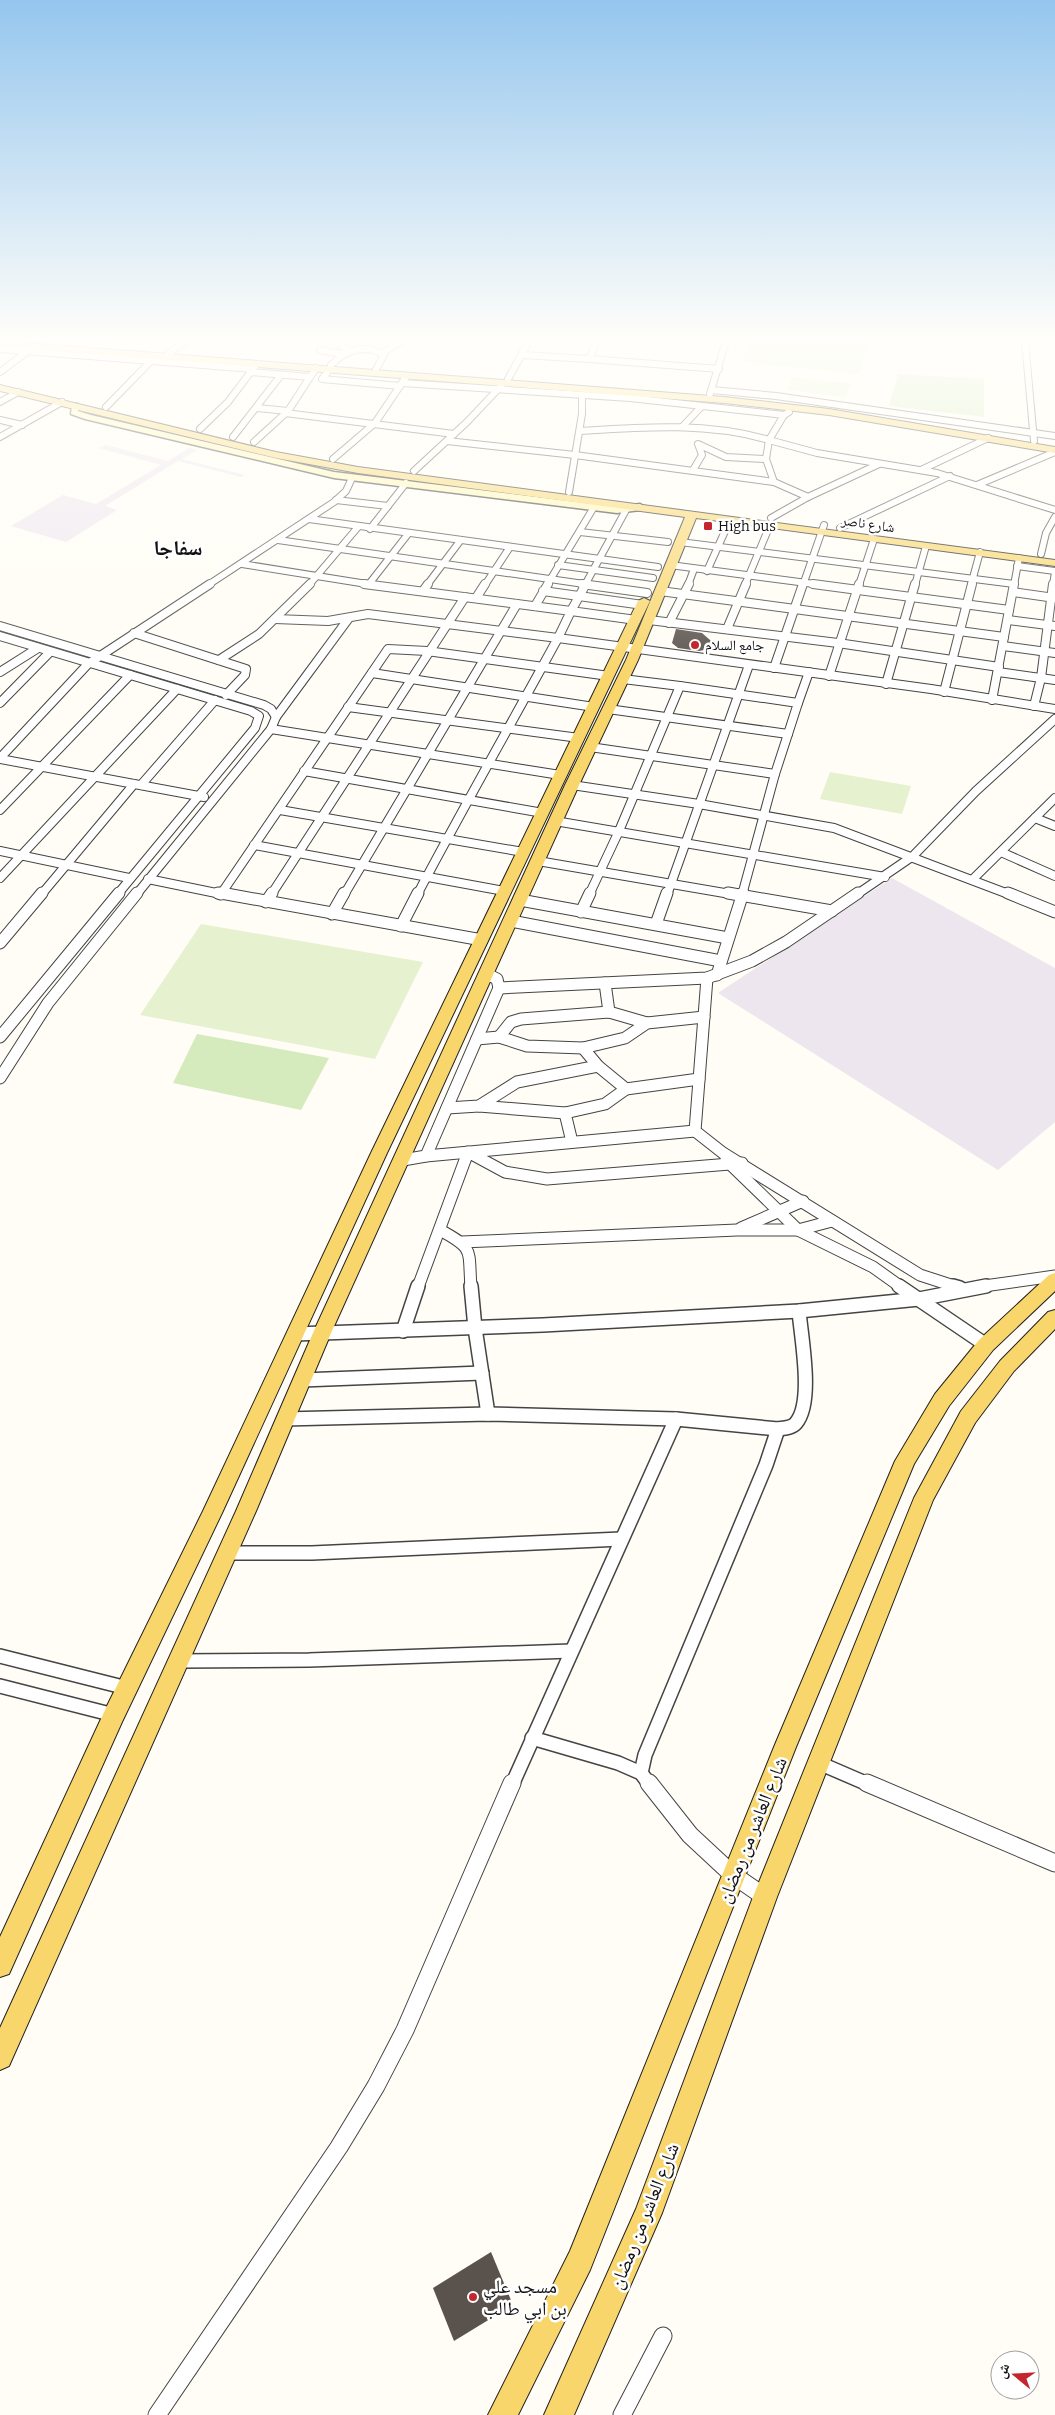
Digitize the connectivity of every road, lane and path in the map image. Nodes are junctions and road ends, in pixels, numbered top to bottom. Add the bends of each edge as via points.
1 (252, 454) edge
2 (263, 454) edge
3 (308, 454) edge
4 (339, 454) edge
5 (432, 454) edge
6 (564, 454) edge
7 (702, 454) edge
8 (721, 454) edge
9 (767, 454) edge
10 (821, 454) edge
11 (950, 454) edge
12 (1049, 454) edge
13 (575, 455) junction
14 (333, 459) junction
15 (766, 459) junction
16 (301, 464) junction
17 (880, 464) junction
18 (693, 470) junction
19 (921, 470) junction
20 (414, 471) junction
21 (950, 476) junction
22 (352, 478) junction
23 (472, 482) junction
24 (774, 482) junction
25 (406, 483) junction
26 (485, 484) junction
27 (977, 485) junction
28 (570, 492) junction
29 (808, 497) junction
30 (336, 500) junction
31 (388, 506) junction
32 (594, 508) junction
33 (640, 508) junction
34 (626, 510) junction
35 (1055, 510) edge
36 (687, 514) junction
37 (1055, 517) edge
38 (748, 518) junction
39 (308, 519) junction
40 (730, 520) junction
41 (770, 522) junction
42 (358, 527) junction
43 (840, 528) junction
44 (370, 529) junction
45 (823, 529) junction
46 (580, 532) junction
47 (408, 534) junction
48 (613, 535) junction
49 (874, 539) junction
50 (278, 540) junction
51 (460, 541) junction
52 (913, 541) junction
53 (674, 542) junction
54 (719, 546) junction
55 (926, 546) junction
56 (510, 547) junction
57 (338, 550) junction
58 (759, 552) junction
59 (980, 552) junction
60 (565, 554) junction
61 (1041, 554) junction
62 (1055, 556) edge
63 (390, 557) junction
64 (812, 558) junction
65 (600, 559) junction
66 (1018, 562) junction
67 (1055, 563) edge
68 (242, 564) junction
69 (443, 564) junction
70 (558, 565) junction
71 (866, 565) junction
72 (694, 569) junction
73 (707, 570) junction
74 (594, 571) junction
75 (918, 571) junction
76 (1055, 571) edge
77 (493, 573) junction
78 (314, 577) junction
79 (749, 577) junction
80 (972, 578) junction
81 (550, 579) junction
82 (369, 584) junction
83 (585, 584) junction
84 (802, 584) junction
85 (1014, 588) junction
86 (424, 591) junction
87 (543, 591) junction
88 (652, 592) junction
89 (856, 592) junction
90 (685, 594) junction
91 (578, 596) junction
92 (465, 597) junction
93 (476, 598) junction
94 (1053, 598) edge
95 (910, 599) junction
96 (737, 602) junction
97 (517, 604) junction
98 (535, 606) junction
99 (968, 606) junction
100 (794, 609) junction
101 (1009, 610) junction
102 (570, 611) junction
103 (848, 616) junction
104 (349, 618) junction
105 (275, 619) junction
106 (1008, 620) junction
107 (669, 623) junction
108 (446, 624) junction
109 (902, 624) junction
110 (0, 626) edge
111 (1052, 626) edge
112 (727, 630) junction
113 (502, 631) junction
114 (960, 632) junction
115 (134, 633) junction
116 (0, 636) edge
117 (784, 636) junction
118 (1004, 637) junction
119 (558, 638) junction
120 (838, 643) junction
121 (1003, 646) junction
122 (38, 648) junction
123 (629, 650) junction
124 (427, 651) junction
125 (50, 652) junction
126 (895, 652) junction
127 (1044, 652) junction
128 (1055, 653) edge
129 (100, 656) junction
130 (485, 659) junction
131 (219, 660) junction
132 (952, 660) junction
133 (88, 664) junction
134 (749, 664) junction
135 (543, 666) junction
136 (774, 668) junction
137 (998, 670) junction
138 (0, 672) edge
139 (809, 672) junction
140 (372, 673) junction
141 (130, 675) junction
142 (829, 676) junction
143 (616, 678) junction
144 (1041, 678) junction
145 (410, 679) junction
146 (1055, 680) edge
147 (886, 684) junction
148 (680, 686) junction
149 (468, 688) junction
150 (177, 689) junction
151 (944, 692) junction
152 (226, 695) junction
153 (739, 695) junction
154 (526, 697) junction
155 (215, 700) junction
156 (992, 700) junction
157 (0, 703) edge
158 (798, 703) junction
159 (1034, 706) junction
160 (348, 707) junction
161 (601, 708) junction
162 (1055, 709) edge
163 (389, 711) junction
164 (276, 717) junction
165 (666, 718) junction
166 (449, 719) junction
167 (1055, 719) edge
168 (728, 727) junction
169 (509, 728) junction
170 (271, 730) junction
171 (788, 734) junction
172 (326, 738) junction
173 (584, 743) junction
174 (368, 744) junction
175 (428, 754) junction
176 (648, 756) junction
177 (0, 758) edge
178 (490, 763) junction
179 (713, 765) junction
180 (41, 766) junction
181 (304, 771) junction
182 (775, 774) junction
183 (94, 776) junction
184 (345, 779) junction
185 (566, 780) junction
186 (138, 784) junction
187 (406, 789) junction
188 (634, 794) junction
189 (199, 796) junction
190 (213, 798) junction
191 (1055, 798) edge
192 (467, 800) junction
193 (699, 804) junction
194 (0, 810) edge
195 (280, 810) junction
196 (322, 816) junction
197 (765, 816) junction
198 (549, 817) junction
199 (1035, 818) junction
200 (1055, 826) edge
201 (383, 827) junction
202 (619, 831) junction
203 (448, 838) junction
204 (685, 843) junction
205 (254, 845) junction
206 (0, 851) edge
207 (1001, 852) junction
208 (297, 853) junction
209 (755, 854) junction
210 (20, 855) junction
211 (913, 856) junction
212 (530, 857) junction
213 (361, 864) junction
214 (68, 865) junction
215 (600, 873) junction
216 (428, 876) junction
217 (1055, 876) edge
218 (885, 877) junction
219 (0, 878) edge
220 (129, 878) junction
221 (148, 879) junction
222 (972, 880) junction
223 (671, 884) junction
224 (504, 891) junction
225 (221, 894) junction
226 (741, 895) junction
227 (520, 900) junction
228 (266, 902) junction
229 (832, 911) junction
230 (581, 912) junction
231 (1055, 912) edge
232 (332, 914) junction
233 (511, 921) junction
234 (656, 924) junction
235 (402, 926) junction
236 (728, 938) junction
237 (482, 940) junction
238 (0, 943) edge
239 (721, 961) junction
240 (58, 964) junction
241 (76, 968) junction
242 (487, 974) junction
243 (712, 977) junction
244 (605, 983) junction
245 (499, 988) junction
246 (609, 1012) junction
247 (704, 1017) junction
248 (647, 1023) junction
249 (499, 1036) junction
250 (0, 1037) edge
251 (477, 1039) junction
252 (583, 1048) junction
253 (598, 1066) junction
254 (0, 1078) edge
255 (699, 1079) junction
256 (626, 1089) junction
257 (479, 1106) junction
258 (447, 1108) junction
259 (565, 1113) junction
260 (695, 1132) junction
261 (572, 1142) junction
262 (468, 1152) junction
263 (426, 1156) junction
264 (726, 1159) junction
265 (402, 1160) junction
266 (803, 1201) junction
267 (778, 1212) junction
268 (832, 1221) junction
269 (440, 1230) junction
270 (737, 1230) junction
271 (798, 1230) junction
272 (462, 1242) junction
273 (1055, 1276) edge
274 (1055, 1280) edge
275 (963, 1289) junction
276 (918, 1299) junction
277 (799, 1311) junction
278 (1055, 1317) edge
279 (475, 1328) junction
280 (403, 1331) junction
281 (322, 1333) junction
282 (295, 1334) junction
283 (986, 1345) junction
284 (482, 1372) junction
285 (302, 1380) junction
286 (488, 1414) junction
287 (284, 1419) junction
288 (676, 1420) junction
289 (778, 1429) junction
290 (621, 1540) junction
291 (226, 1553) junction
292 (571, 1651) junction
293 (0, 1656) edge
294 (178, 1661) junction
295 (0, 1686) edge
296 (126, 1688) junction
297 (114, 1715) junction
298 (532, 1738) junction
299 (819, 1763) junction
300 (641, 1773) junction
301 (1055, 1863) edge
302 (733, 1875) junction
303 (765, 1897) junction
304 (0, 1965) edge
305 (0, 2057) edge
306 (663, 2336) dead end
307 (158, 2415) edge
308 (503, 2415) edge
309 (559, 2415) edge
310 (622, 2415) edge

1 - 16 street
2 - 16 main road, شارع ناصر
3 - 14 main road, شارع ناصر
4 - 14 street
5 - 20 street
6 - 13 street
7 - 18 street
8 - 15 street
9 - 15 street
10 - 17 street
11 - 19 street
12 - 27 street
13 - 18 street
13 - 28 street
14 - 20 main road, شارع ناصر
15 - 24 street
16 - 22 street
16 - 23 main road, شارع ناصر
17 - 19 street
17 - 29 street
18 - 24 street
19 - 21 street
20 - 23 main road, شارع ناصر
21 - 27 street
21 - 43 street
22 - 25 street
22 - 30 street
23 - 26 main road, شارع ناصر
24 - 29 street
25 - 31 street
25 - 32 street
26 - 28 main road, شارع ناصر
26 - 33 main road, شارع ناصر
27 - 35 street
28 - 38 main road, شارع ناصر
29 - 41 street
30 - 31 street
30 - 39 street
31 - 44 street
32 - 34 street
32 - 46 street
33 - 34 street
33 - 36 main road, شارع ناصر
34 - 48 street
36 - 40 main road, شارع ناصر
36 - 53 main road
37 - 61 street via 1046,533
38 - 40 main road, شارع ناصر
38 - 41 main road, شارع ناصر
39 - 42 street
39 - 50 street
40 - 54 street
41 - 45 main road, شارع ناصر
41 - 58 street
42 - 44 street
42 - 57 street
43 - 45 main road, شارع ناصر
43 - 52 main road, شارع ناصر
44 - 47 street
45 - 49 main road, شارع ناصر
45 - 64 street
46 - 48 street
46 - 60 street
47 - 51 street
47 - 63 street
48 - 53 street
48 - 65 street
49 - 52 main road, شارع ناصر
49 - 71 street
50 - 57 street
50 - 68 street
51 - 56 street
51 - 69 street
52 - 55 main road, شارع ناصر
52 - 61 main road, شارع ناصر
53 - 54 street
53 - 88 main road
54 - 58 street
54 - 73 street
55 - 59 main road, شارع ناصر
55 - 75 street
56 - 60 street
56 - 77 street
57 - 63 street
57 - 78 street
58 - 64 street
58 - 79 street
59 - 66 main road, شارع ناصر
59 - 80 street
60 - 65 street
60 - 70 street
61 - 62 main road, شارع ناصر
63 - 69 street
63 - 82 street
64 - 71 street
64 - 84 street
65 - 74 street
65 - 88 street
66 - 67 main road, شارع ناصر
66 - 76 street
66 - 85 street
68 - 78 street
68 - 115 street
69 - 77 street
69 - 86 street
70 - 74 street
70 - 81 street
71 - 75 street
71 - 89 street
72 - 73 street
72 - 88 street
72 - 90 street
73 - 79 street
74 - 83 street
74 - 88 street
75 - 80 street
75 - 95 street
76 - 94 street
77 - 81 street
77 - 93 street
78 - 82 street
78 - 105 street
79 - 84 street
79 - 96 street
80 - 85 street
80 - 99 street
81 - 83 street
81 - 87 street
82 - 86 street
83 - 88 street
83 - 91 street
84 - 89 street
84 - 100 street
85 - 94 street
85 - 101 street
86 - 92 street
87 - 91 street
87 - 98 street
88 - 90 street
88 - 91 street
88 - 102 street
88 - 107 street
88 - 123 main road
89 - 95 street
89 - 103 street
90 - 96 street
90 - 107 street
91 - 102 street
92 - 93 street
92 - 108 street
93 - 97 street
94 - 111 street
95 - 99 street
95 - 109 street
96 - 100 street
96 - 112 street
97 - 98 street
97 - 113 street
98 - 102 street
99 - 101 street
99 - 114 street
100 - 103 street
100 - 117 street
101 - 106 street
102 - 119 street
103 - 109 street
103 - 120 street
104 - 105 street via 323,621
104 - 108 street via 368,614
104 - 164 street
105 - 131 street via 247,644
106 - 111 street
106 - 118 street
107 - 112 street
108 - 113 street
108 - 124 street
109 - 114 street
109 - 126 street
110 - 129 street
111 - 127 street
112 - 117 street
113 - 119 street
113 - 130 street
114 - 118 street
114 - 132 street
115 - 129 street
115 - 131 street
116 - 122 street
117 - 120 street
117 - 136 street
118 - 121 street
119 - 123 street
119 - 135 street
120 - 126 street
120 - 142 street
121 - 127 street
121 - 137 street
122 - 125 street
122 - 138 street
123 - 134 street
123 - 143 main road
124 - 130 street
124 - 140 street via 388,649
124 - 145 street
125 - 133 street
125 - 157 street
126 - 132 street
126 - 147 street
127 - 128 street
127 - 144 street
129 - 133 street
129 - 152 street
130 - 135 street
130 - 149 street
131 - 152 street via 247,670
132 - 137 street
132 - 151 street
133 - 141 street
133 - 177 street
134 - 136 street
134 - 153 street
135 - 143 street
135 - 154 street
136 - 139 street
137 - 144 street
137 - 156 street
139 - 142 street
139 - 158 street
140 - 145 street
140 - 160 street
141 - 150 street
141 - 180 street
142 - 147 street
143 - 148 street
143 - 161 main road
144 - 146 street
144 - 159 street
145 - 149 street
145 - 163 street
147 - 151 street
148 - 153 street
148 - 165 street
149 - 154 street
149 - 166 street
150 - 155 street
150 - 183 street
151 - 156 street
152 - 164 street via 268,707
153 - 158 street
153 - 168 street
154 - 161 street
154 - 169 street
155 - 186 street
155 - 189 street via 252,711 259,720
156 - 159 street
158 - 171 street
159 - 162 street
160 - 163 street
160 - 172 street
161 - 165 street
161 - 173 main road
163 - 166 street
163 - 174 street
164 - 170 street
165 - 168 street
165 - 176 street
166 - 169 street
166 - 175 street
167 - 211 street via 976,791
168 - 171 street
168 - 179 street
169 - 173 street
169 - 178 street
170 - 172 street
170 - 190 street
171 - 182 street
172 - 174 street
172 - 181 street
173 - 176 street
173 - 185 main road
174 - 175 street
174 - 184 street
175 - 178 street
175 - 187 street
176 - 179 street
176 - 188 street
177 - 180 street
178 - 185 street
178 - 192 street
179 - 182 street
179 - 193 street
180 - 183 street
180 - 194 street
181 - 184 street
181 - 195 street
182 - 197 street
183 - 186 street
183 - 210 street
184 - 187 street
184 - 196 street
185 - 188 street
185 - 198 main road
186 - 189 street
186 - 214 street
187 - 192 street
187 - 201 street
188 - 193 street
188 - 202 street
189 - 190 street
189 - 220 street
190 - 221 street
191 - 199 street
192 - 198 street
192 - 203 street
193 - 197 street
193 - 204 street
195 - 196 street
195 - 205 street
196 - 201 street
196 - 208 street
197 - 209 street
197 - 211 street via 834,828
198 - 202 street
198 - 212 main road
199 - 200 street
199 - 207 street
201 - 203 street
201 - 213 street
202 - 204 street
202 - 215 street
203 - 212 street
203 - 216 street
204 - 209 street
204 - 223 street
205 - 208 street
205 - 225 street
206 - 210 street
207 - 217 street
207 - 222 street
208 - 213 street
208 - 228 street
209 - 218 street
209 - 226 street
210 - 214 street
210 - 219 street
211 - 218 street
211 - 222 street
212 - 215 street
212 - 224 main road
212 - 227 main road
213 - 216 street
213 - 232 street
214 - 220 street
214 - 238 street
215 - 223 street
215 - 230 street
216 - 224 street
216 - 235 street
218 - 229 street
220 - 240 street
221 - 225 street
221 - 241 street
222 - 231 street
223 - 226 street
223 - 234 street
224 - 237 main road
225 - 228 street
226 - 229 street
226 - 236 street
227 - 230 street
227 - 233 main road
228 - 232 street
229 - 243 street via 771,951
230 - 234 street
232 - 235 street
233 - 239 street
233 - 242 main road
234 - 236 street
235 - 237 street
236 - 239 street
237 - 282 main road
239 - 243 street
240 - 241 street
240 - 250 street
241 - 254 street via 25,1036
242 - 245 street via 497,979
242 - 265 main road
243 - 244 street
243 - 247 street
244 - 245 street
244 - 246 street
245 - 251 street
246 - 248 street
246 - 249 street via 521,1019 511,1022
247 - 248 street
247 - 255 street
248 - 252 street via 625,1039
249 - 251 street
249 - 252 street via 527,1046
251 - 258 street
252 - 253 street
253 - 256 street
253 - 257 street via 517,1082
255 - 256 street
255 - 260 street
256 - 259 street via 614,1100 597,1108
257 - 258 street
257 - 259 street
258 - 263 street
259 - 261 street
260 - 261 street
260 - 264 street
261 - 262 street
262 - 263 street
262 - 264 street via 493,1169 547,1179
262 - 269 street
263 - 265 street
264 - 266 street via 742,1163
264 - 267 street
265 - 281 main road
266 - 267 street
266 - 268 street
267 - 270 street
267 - 271 street
268 - 271 street
268 - 275 street via 920,1275
269 - 272 street
269 - 280 street
270 - 271 street
270 - 272 street
271 - 276 street via 867,1263
272 - 279 street via 468,1248 470,1258
273 - 275 street
274 - 283 main road, شارع العاشر من رمضان
275 - 276 street
276 - 277 street
276 - 283 street
277 - 279 street
277 - 289 street via 805,1403 795,1425
278 - 299 main road, شارع العاشر من رمضان via 1007,1366 968,1417 924,1498
279 - 280 street
279 - 284 street
280 - 281 street
281 - 282 street
281 - 285 main road
282 - 296 main road
283 - 302 main road, شارع العاشر من رمضان via 942,1400 905,1461
284 - 285 street
284 - 286 street
285 - 287 main road
286 - 287 street
286 - 288 street
287 - 291 main road
288 - 289 street
288 - 290 street
289 - 300 street via 645,1755
290 - 291 street
290 - 292 street
291 - 294 main road
292 - 294 street
292 - 298 street
293 - 296 street
294 - 305 main road
295 - 297 street
296 - 297 main road
297 - 304 main road
298 - 300 street
298 - 307 street via 405,2030 376,2086 288,2226
299 - 301 street
299 - 303 main road, شارع العاشر من رمضان
300 - 302 street via 690,1835
302 - 303 street
302 - 308 main road, شارع العاشر من رمضان via 580,2260
303 - 309 main road, شارع العاشر من رمضان via 648,2213
306 - 310 street

